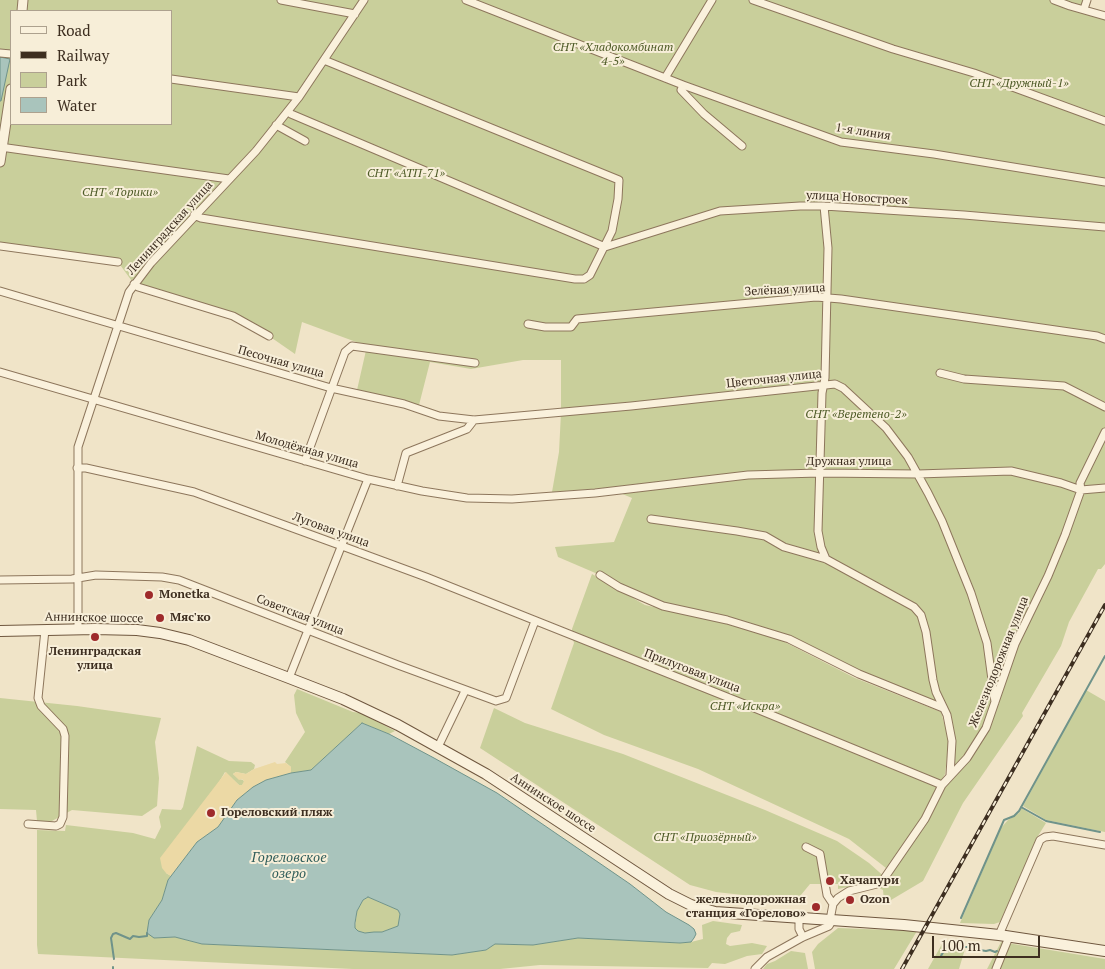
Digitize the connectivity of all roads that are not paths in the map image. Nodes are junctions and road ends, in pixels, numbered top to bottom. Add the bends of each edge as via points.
1 (282, 0) edge
2 (364, 0) edge
3 (466, 0) edge
4 (712, 0) edge
5 (753, 0) edge
6 (1054, 0) edge
7 (1086, 0) edge
8 (1084, 9) junction
9 (355, 14) junction
10 (1105, 16) edge
11 (324, 60) junction
12 (665, 78) junction
13 (172, 79) edge
14 (683, 85) junction
15 (10, 95) edge
16 (299, 96) junction
17 (288, 111) junction
18 (1105, 120) edge
19 (276, 125) junction
20 (305, 142) dead end
21 (742, 146) dead end
22 (1, 147) edge
23 (0, 162) edge
24 (229, 180) junction
25 (1105, 182) edge
26 (824, 206) junction
27 (194, 215) junction
28 (1105, 227) edge
29 (0, 246) edge
30 (605, 247) junction
31 (118, 262) dead end
32 (134, 284) junction
33 (0, 291) edge
34 (826, 299) junction
35 (528, 324) dead end
36 (118, 325) junction
37 (269, 336) dead end
38 (1105, 339) edge
39 (476, 363) dead end
40 (0, 372) edge
41 (940, 373) dead end
42 (824, 385) junction
43 (330, 388) junction
44 (94, 399) junction
45 (1105, 407) edge
46 (561, 413) joint
47 (474, 420) junction
48 (1105, 432) edge
49 (305, 461) junction
50 (77, 468) junction
51 (820, 473) junction
52 (918, 474) junction
53 (368, 480) junction
54 (397, 486) junction
55 (1105, 488) edge
56 (616, 490) joint
57 (1081, 490) junction
58 (652, 519) dead end
59 (342, 546) junction
60 (826, 559) junction
61 (600, 575) dead end
62 (77, 578) junction
63 (0, 580) edge
64 (535, 621) junction
65 (78, 629) junction
66 (45, 630) junction
67 (308, 630) junction
68 (0, 631) edge
69 (572, 636) joint
70 (289, 678) junction
71 (465, 691) junction
72 (996, 702) junction
73 (943, 708) junction
74 (438, 747) junction
75 (950, 775) junction
76 (942, 785) junction
77 (28, 824) dead end
78 (1105, 845) edge
79 (806, 847) dead end
80 (833, 904) junction
81 (799, 918) junction
82 (831, 920) junction
83 (1004, 936) junction
84 (803, 937) junction
85 (1105, 951) edge
86 (755, 969) edge
87 (996, 969) edge

1 - 9 street
2 - 9 street, Ленинградская улица
3 - 12 street
4 - 12 street
5 - 18 street
6 - 8 street
7 - 8 street
8 - 10 street
9 - 11 street, Ленинградская улица
11 - 16 street, Ленинградская улица
11 - 30 street via 619,180 614,223
12 - 14 street, 1-я линия
13 - 16 street
14 - 21 street via 680,90
14 - 25 street, 1-я линия via 841,142
15 - 22 street
16 - 17 street, Ленинградская улица
17 - 19 street, Ленинградская улица
17 - 30 street
19 - 20 street
19 - 24 street, Ленинградская улица
22 - 23 street
22 - 24 street
24 - 27 street, Ленинградская улица
26 - 28 street, улица Новостроек
26 - 30 street, улица Новостроек via 720,211
26 - 34 street
27 - 30 street via 584,279 590,275
27 - 32 street, Ленинградская улица
29 - 31 street
32 - 36 street, Ленинградская улица
32 - 37 street via 233,316
33 - 36 street, Песочная улица
34 - 35 street, Зелёная улица via 707,306 577,319 571,327
34 - 38 street, Зелёная улица
34 - 42 street
36 - 43 street, Песочная улица
36 - 44 street, Ленинградская улица
39 - 43 street via 352,346 345,352
40 - 44 street, Молодёжная улица
41 - 45 street via 964,379 1064,386
42 - 46 street, Цветочная улица
42 - 51 street
42 - 52 street, Цветочная улица via 835,384 843,388 886,428
43 - 47 street, Песочная улица via 404,404 439,416
43 - 49 street
44 - 49 street, Молодёжная улица
44 - 50 street, Ленинградская улица via 78,447
46 - 47 street, Песочная улица
47 - 54 street via 467,430 406,453
48 - 57 street, Железнодорожная улица via 1080,483
49 - 53 street, Молодёжная улица
50 - 59 street, Луговая улица via 194,492
50 - 62 street, Ленинградская улица
51 - 52 street, Дружная улица
51 - 56 street, Дружная улица via 748,475
51 - 60 street via 818,531
52 - 57 street, Дружная улица via 1011,472
52 - 72 street, Цветочная улица via 942,521 971,593 987,643
53 - 54 street, Молодёжная улица
53 - 59 street
54 - 56 street, Молодёжная улица via 467,498 512,499
55 - 57 street
57 - 72 street, Железнодорожная улица via 1048,576 1016,644
58 - 60 street via 764,536 784,547
59 - 64 street, Луговая улица
59 - 67 street
60 - 73 street via 914,607 921,615 932,680
61 - 73 street via 663,606 727,620 789,639 859,674
62 - 63 street, Советская улица
62 - 65 street, Ленинградская улица
62 - 67 street, Советская улица via 96,575 178,580
64 - 69 street, Луговая улица
64 - 71 street, Советская улица via 506,698 496,701
65 - 66 main road, Аннинское шоссе
65 - 70 main road, Аннинское шоссе via 160,633 189,640
66 - 68 main road, Аннинское шоссе
66 - 77 street via 38,698 40,706 63,729 65,736 63,817 56,826
67 - 70 street
67 - 71 street, Советская улица
69 - 76 street, Прилуговая улица
70 - 74 main road, Аннинское шоссе via 391,721
71 - 74 street
72 - 75 street, Железнодорожная улица via 986,728 967,758
73 - 75 street via 952,741
74 - 81 main road, Аннинское шоссе via 486,774 691,906 715,912
75 - 76 street, Железнодорожная улица
76 - 80 street, Железнодорожная улица via 925,819 881,884 849,891
78 - 83 street via 1068,838 1045,837 1040,840
79 - 80 street via 820,854 827,895
80 - 82 street
81 - 82 main road, Аннинское шоссе
81 - 84 street
82 - 83 main road, Аннинское шоссе
82 - 84 street via 829,926
83 - 85 main road, Аннинское шоссе
83 - 87 street
84 - 86 street via 767,957

